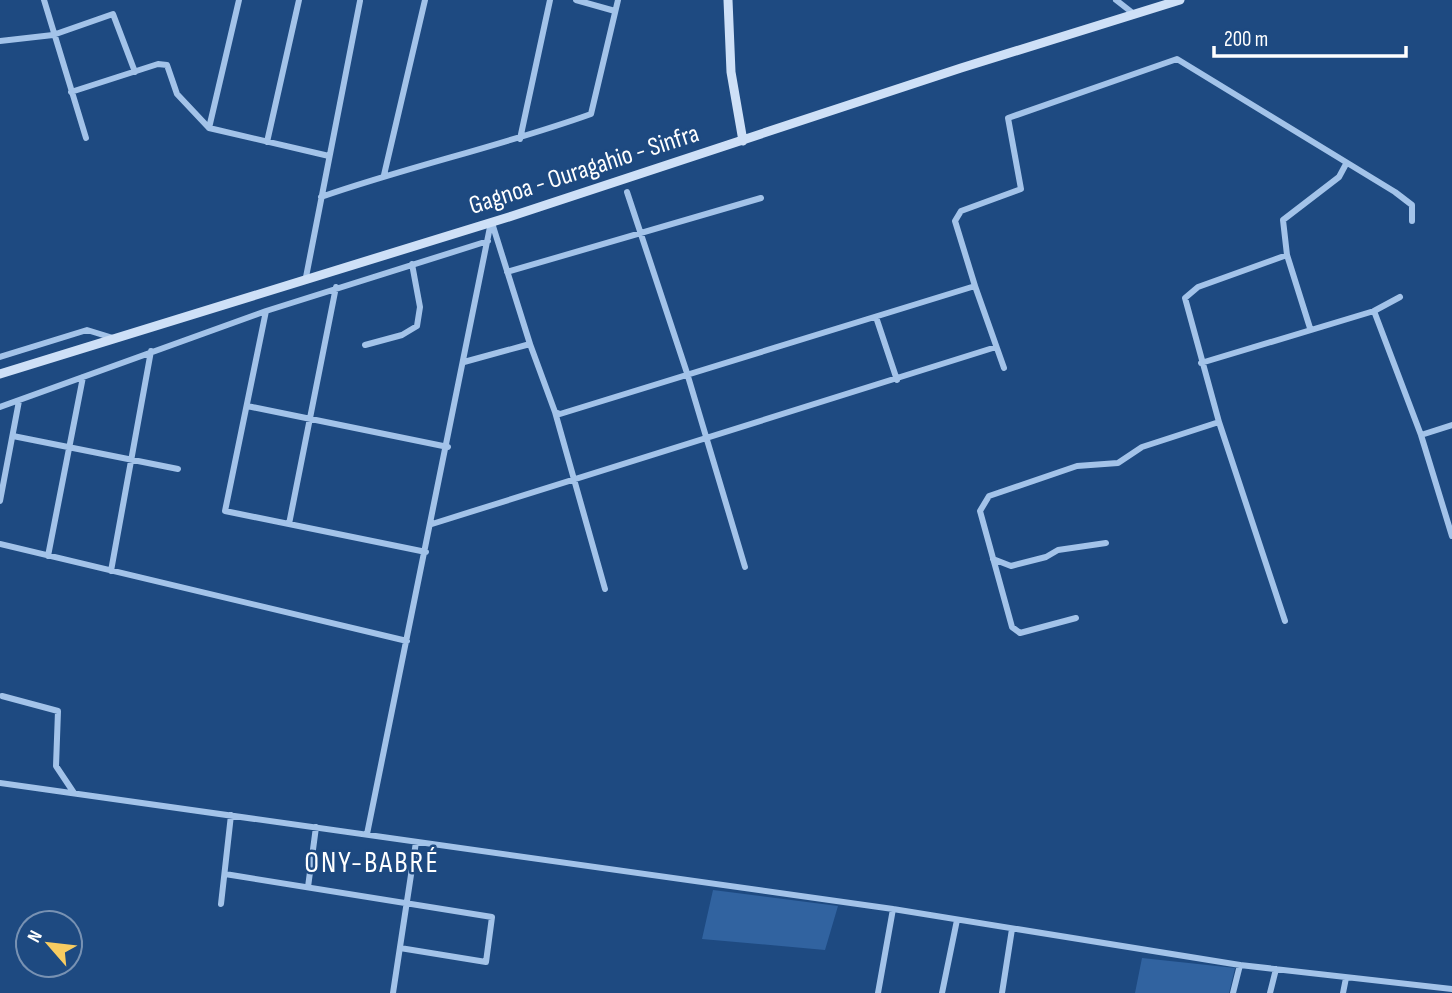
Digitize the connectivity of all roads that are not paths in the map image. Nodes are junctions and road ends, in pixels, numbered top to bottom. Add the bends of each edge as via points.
1 (44, 0) edge
2 (239, 0) edge
3 (299, 0) edge
4 (425, 0) edge
5 (550, 0) edge
6 (576, 0) edge
7 (618, 0) edge
8 (728, 0) edge
9 (1116, 0) edge
10 (1180, 0) edge
11 (360, 1) edge
12 (615, 11) junction
13 (1134, 14) junction
14 (53, 35) junction
15 (0, 41) edge
16 (135, 72) junction
17 (71, 92) junction
18 (209, 128) junction
19 (86, 138) dead end
20 (520, 139) junction
21 (743, 141) junction
22 (267, 142) junction
23 (329, 156) junction
24 (1346, 164) junction
25 (384, 175) junction
26 (627, 192) dead end
27 (321, 197) junction
28 (761, 198) dead end
29 (1412, 221) dead end
30 (491, 222) junction
31 (640, 232) junction
32 (488, 241) junction
33 (1287, 255) junction
34 (412, 264) junction
35 (507, 272) junction
36 (306, 277) junction
37 (975, 286) junction
38 (336, 287) junction
39 (1400, 297) dead end
40 (266, 311) junction
41 (1374, 311) junction
42 (876, 317) junction
43 (1310, 328) junction
44 (113, 338) junction
45 (530, 344) junction
46 (365, 345) dead end
47 (996, 347) junction
48 (151, 351) junction
49 (0, 357) edge
50 (464, 362) junction
51 (1201, 363) junction
52 (1004, 368) dead end
53 (687, 373) junction
54 (0, 374) edge
55 (83, 377) junction
56 (897, 380) junction
57 (19, 401) junction
58 (247, 406) junction
59 (0, 407) edge
60 (555, 412) junction
61 (311, 419) junction
62 (1219, 422) junction
63 (1452, 425) edge
64 (1421, 435) junction
65 (13, 436) junction
66 (707, 439) junction
67 (69, 447) junction
68 (448, 447) junction
69 (132, 458) junction
70 (178, 469) dead end
71 (574, 481) junction
72 (0, 501) edge
73 (289, 524) junction
74 (432, 524) junction
75 (1452, 536) edge
76 (1106, 543) dead end
77 (0, 544) edge
78 (426, 552) junction
79 (48, 556) junction
80 (993, 559) junction
81 (745, 568) dead end
82 (111, 571) junction
83 (605, 589) dead end
84 (1076, 618) dead end
85 (1286, 621) dead end
86 (407, 641) junction
87 (2, 696) dead end
88 (0, 783) edge
89 (74, 793) junction
90 (232, 815) junction
91 (316, 827) junction
92 (367, 834) junction
93 (416, 842) junction
94 (225, 874) junction
95 (308, 887) junction
96 (407, 903) junction
97 (221, 904) dead end
98 (893, 909) junction
99 (957, 920) junction
100 (1012, 929) junction
101 (400, 948) junction
102 (1240, 965) junction
103 (1276, 969) junction
104 (1346, 978) junction
105 (1452, 989) edge
106 (393, 993) edge
107 (878, 993) edge
108 (942, 993) edge
109 (1002, 993) edge
110 (1233, 993) edge
111 (1270, 993) edge
112 (1343, 993) edge

1 - 14 street
2 - 18 street
3 - 22 street
4 - 25 street
5 - 20 street
6 - 12 street
7 - 12 street
8 - 21 main road via 731,72
9 - 13 street
10 - 13 main road, Gagnoa - Ouragahio - Sinfra
11 - 23 street
12 - 20 street via 591,114
13 - 21 main road, Gagnoa - Ouragahio - Sinfra
14 - 15 street
14 - 16 street via 113,15
14 - 17 street
16 - 17 street
16 - 18 street via 167,65 177,94
17 - 19 street
18 - 22 street
20 - 25 street
21 - 30 main road, Gagnoa - Ouragahio - Sinfra
22 - 23 street
23 - 27 street
24 - 29 street via 1412,205
24 - 33 street via 1339,177 1283,220
24 - 37 street via 1177,59 1008,118 1021,189 961,211 955,221
25 - 27 street
26 - 31 street
27 - 36 street
28 - 31 street
30 - 32 street
30 - 35 street
30 - 36 main road, Gagnoa - Ouragahio - Sinfra
31 - 35 street
31 - 53 street
32 - 34 street
32 - 50 street
33 - 43 street
33 - 51 street via 1198,287 1185,298
34 - 38 street
34 - 46 street via 420,307 417,326
35 - 45 street
36 - 44 main road, Gagnoa - Ouragahio - Sinfra
37 - 42 street
37 - 47 street
38 - 40 street
38 - 61 street
39 - 41 street
40 - 48 street
40 - 58 street
41 - 43 street
41 - 64 street
42 - 53 street
42 - 56 street
43 - 51 street
44 - 49 street via 87,330
44 - 54 main road, Gagnoa - Ouragahio - Sinfra
45 - 50 street
45 - 60 street
47 - 52 street
47 - 56 street
48 - 55 street
48 - 69 street
50 - 68 street
51 - 62 street
53 - 60 street
53 - 66 street
55 - 57 street
55 - 67 street
56 - 66 street
57 - 59 street
57 - 65 street
58 - 61 street
58 - 73 street via 225,511
60 - 71 street
61 - 68 street
61 - 73 street
62 - 80 street via 1142,447 1118,463 1077,467 989,496 980,511
62 - 85 street
63 - 64 street
64 - 75 street
65 - 67 street
65 - 72 street
66 - 71 street
66 - 81 street
67 - 69 street
67 - 79 street
68 - 74 street
69 - 70 street
69 - 82 street
71 - 74 street
71 - 83 street
73 - 78 street
74 - 78 street
76 - 80 street via 1058,550 1011,566
77 - 79 street
78 - 86 street
79 - 82 street
80 - 84 street via 1012,627 1020,633
82 - 86 street
86 - 92 street
87 - 89 street via 58,711 56,766
88 - 89 street
89 - 90 street
90 - 91 street
90 - 94 street
91 - 92 street
91 - 95 street
92 - 93 street
93 - 96 street
93 - 98 street
94 - 95 street
94 - 97 street
95 - 96 street
96 - 101 street
96 - 101 street via 492,917 486,962
98 - 99 street
98 - 107 street
99 - 100 street
99 - 108 street
100 - 102 street
100 - 109 street
101 - 106 street
102 - 103 street
102 - 110 street
103 - 104 street
103 - 111 street
104 - 105 street
104 - 112 street

